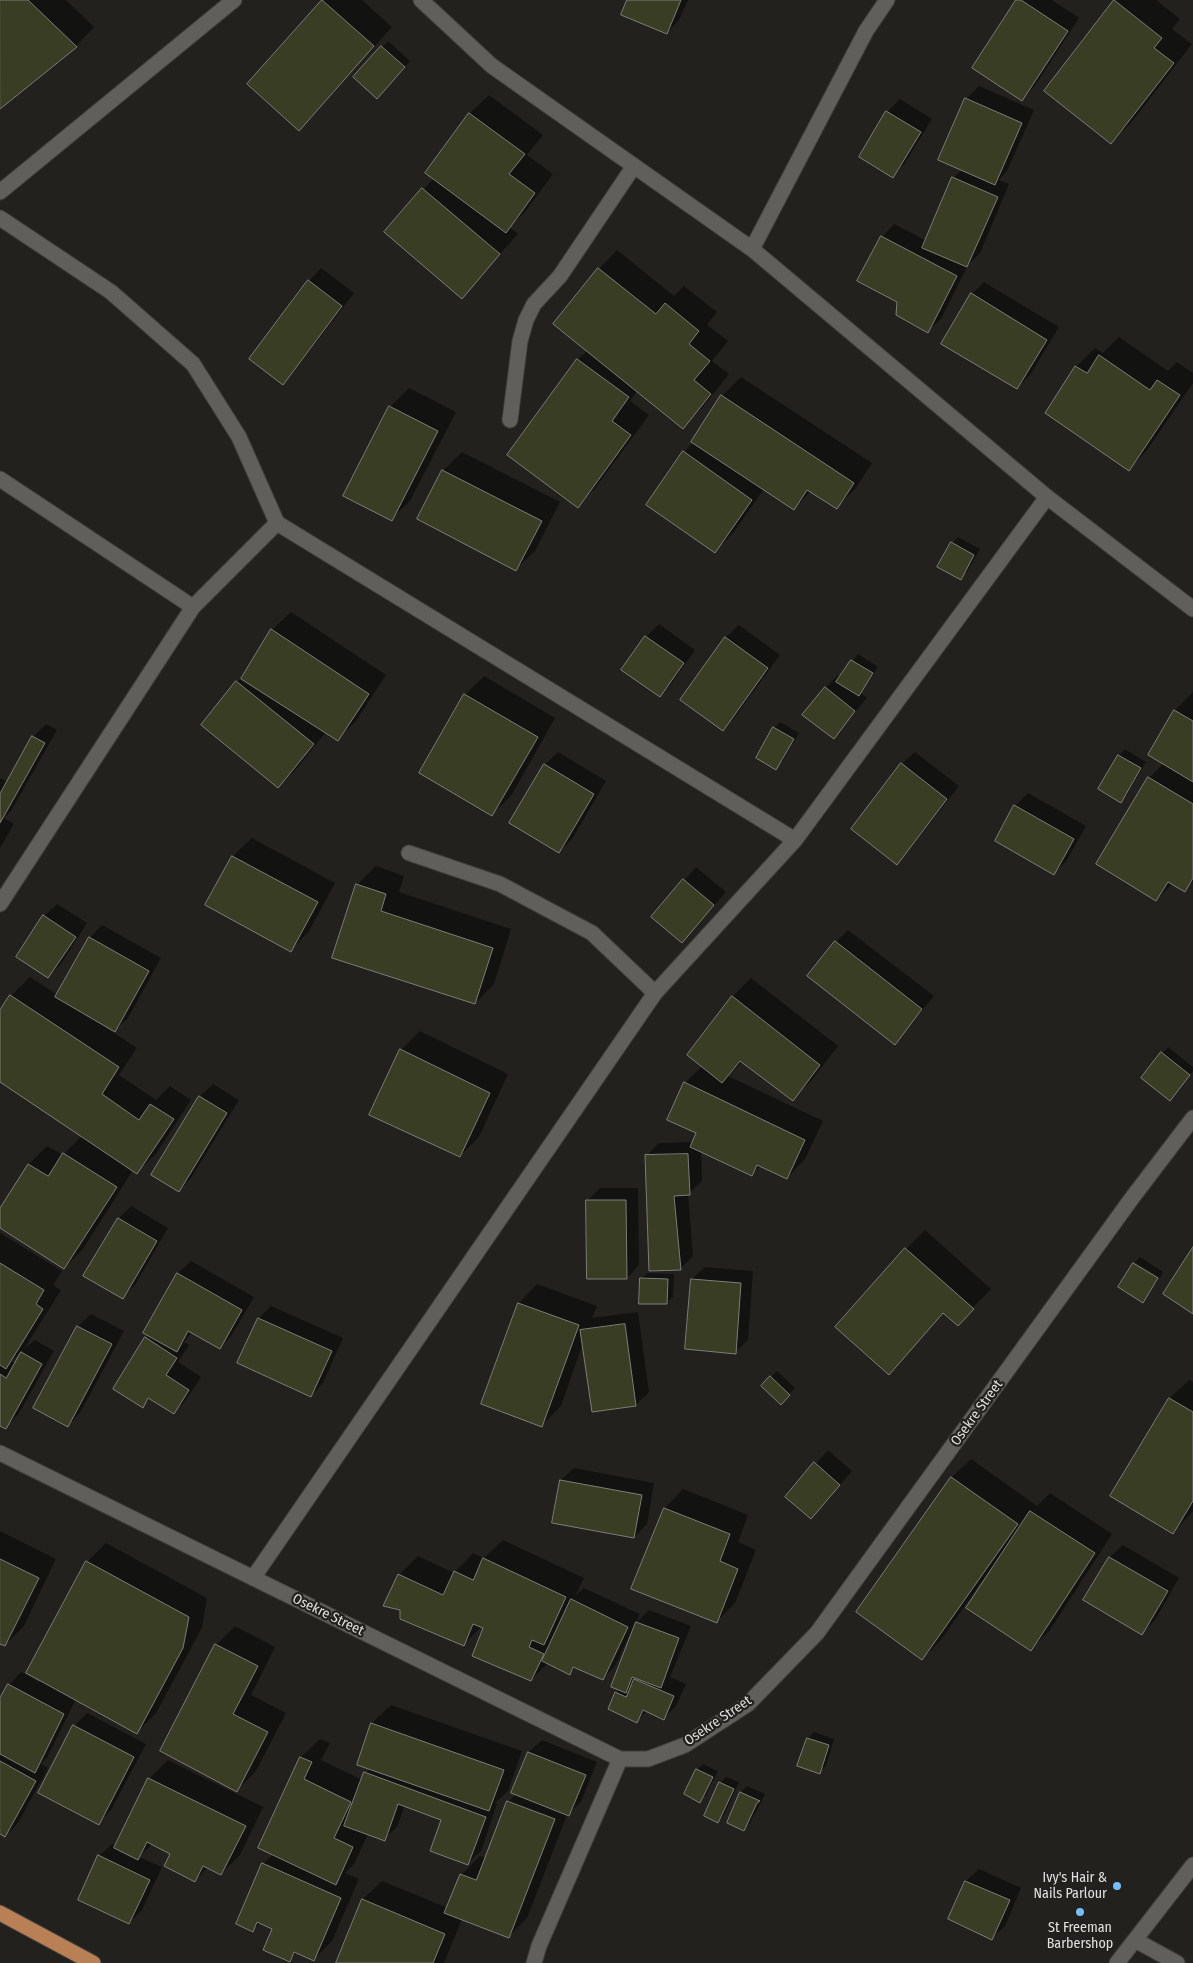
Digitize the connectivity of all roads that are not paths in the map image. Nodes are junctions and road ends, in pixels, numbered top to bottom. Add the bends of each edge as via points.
1 (234, 0) edge
2 (421, 0) edge
3 (887, 0) edge
4 (634, 166) junction
5 (0, 192) edge
6 (0, 218) edge
7 (752, 249) junction
8 (510, 420) dead end
9 (0, 479) edge
10 (1047, 497) junction
11 (277, 524) junction
12 (193, 607) junction
13 (1193, 609) edge
14 (795, 840) junction
15 (409, 853) dead end
16 (0, 904) edge
17 (655, 993) junction
18 (1193, 1118) edge
19 (0, 1453) edge
20 (253, 1578) junction
21 (620, 1759) junction
22 (1193, 1866) edge
23 (1, 1917) edge
24 (1135, 1940) junction
25 (93, 1963) edge
26 (534, 1963) edge
27 (1117, 1963) edge
28 (1177, 1963) edge

1 - 5 street
2 - 4 street via 492,66
3 - 7 street via 866,31
4 - 7 street
4 - 8 street via 560,276 534,304 526,320 520,340
6 - 11 street via 111,292 193,364 239,437
7 - 10 street
9 - 12 street
10 - 13 street
10 - 14 street
11 - 12 street
11 - 14 street
12 - 16 street
14 - 17 street
15 - 17 street via 500,884 592,933
17 - 20 street
18 - 21 street, Osekre Street via 817,1633 748,1704 685,1745 648,1759
19 - 20 street, Osekre Street
20 - 21 street, Osekre Street
21 - 26 street
22 - 24 street
23 - 25 main road
24 - 27 street
24 - 28 street

